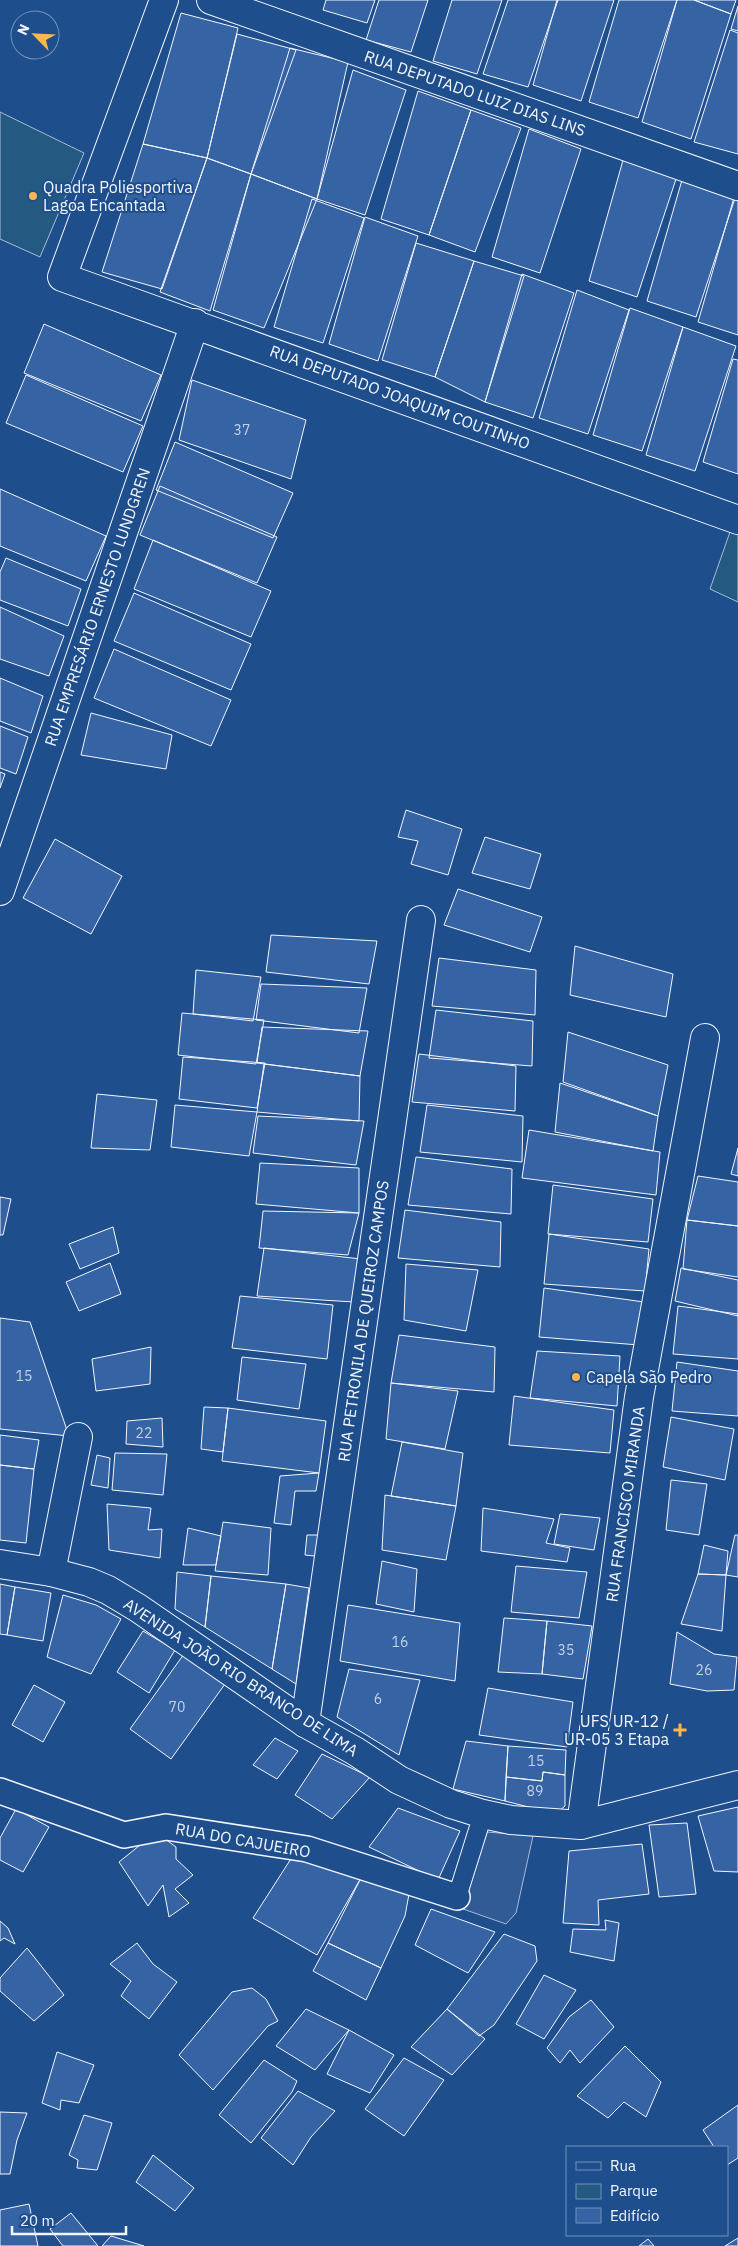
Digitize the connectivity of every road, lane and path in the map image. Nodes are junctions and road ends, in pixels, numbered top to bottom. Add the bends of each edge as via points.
1 (164, 0) edge
2 (211, 0) edge
3 (738, 186) edge
4 (194, 323) junction
5 (738, 520) edge
6 (0, 892) edge
7 (421, 920) dead end
8 (705, 1038) dead end
9 (78, 1437) dead end
10 (0, 1564) edge
11 (51, 1572) junction
12 (305, 1722) junction
13 (738, 1785) edge
14 (0, 1791) edge
15 (483, 1814) junction
16 (582, 1825) junction
17 (457, 1897) joint

1 - 4 street, RUA DEPUTADO JOAQUIM COUTINHO via 62,277
2 - 3 street, RUA DEPUTADO LUIZ DIAS LINS
4 - 5 street, RUA DEPUTADO JOAQUIM COUTINHO
4 - 6 street, RUA EMPRESÁRIO ERNESTO LUNDGREN
7 - 12 street, RUA PETRONILA DE QUEIROZ CAMPOS
8 - 16 street, RUA FRANCISCO MIRANDA via 640,1397
9 - 11 street
10 - 11 street, AVENIDA JOÃO RIO BRANCO DE LIMA
11 - 12 street, AVENIDA JOÃO RIO BRANCO DE LIMA via 89,1582 138,1608
12 - 15 street, AVENIDA JOÃO RIO BRANCO DE LIMA via 399,1780 451,1804
13 - 16 street, AVENIDA JOÃO RIO BRANCO DE LIMA
14 - 17 street, RUA DO CAJUEIRO via 124,1835 166,1827 307,1849
15 - 16 street, AVENIDA JOÃO RIO BRANCO DE LIMA via 511,1820
15 - 17 lane

